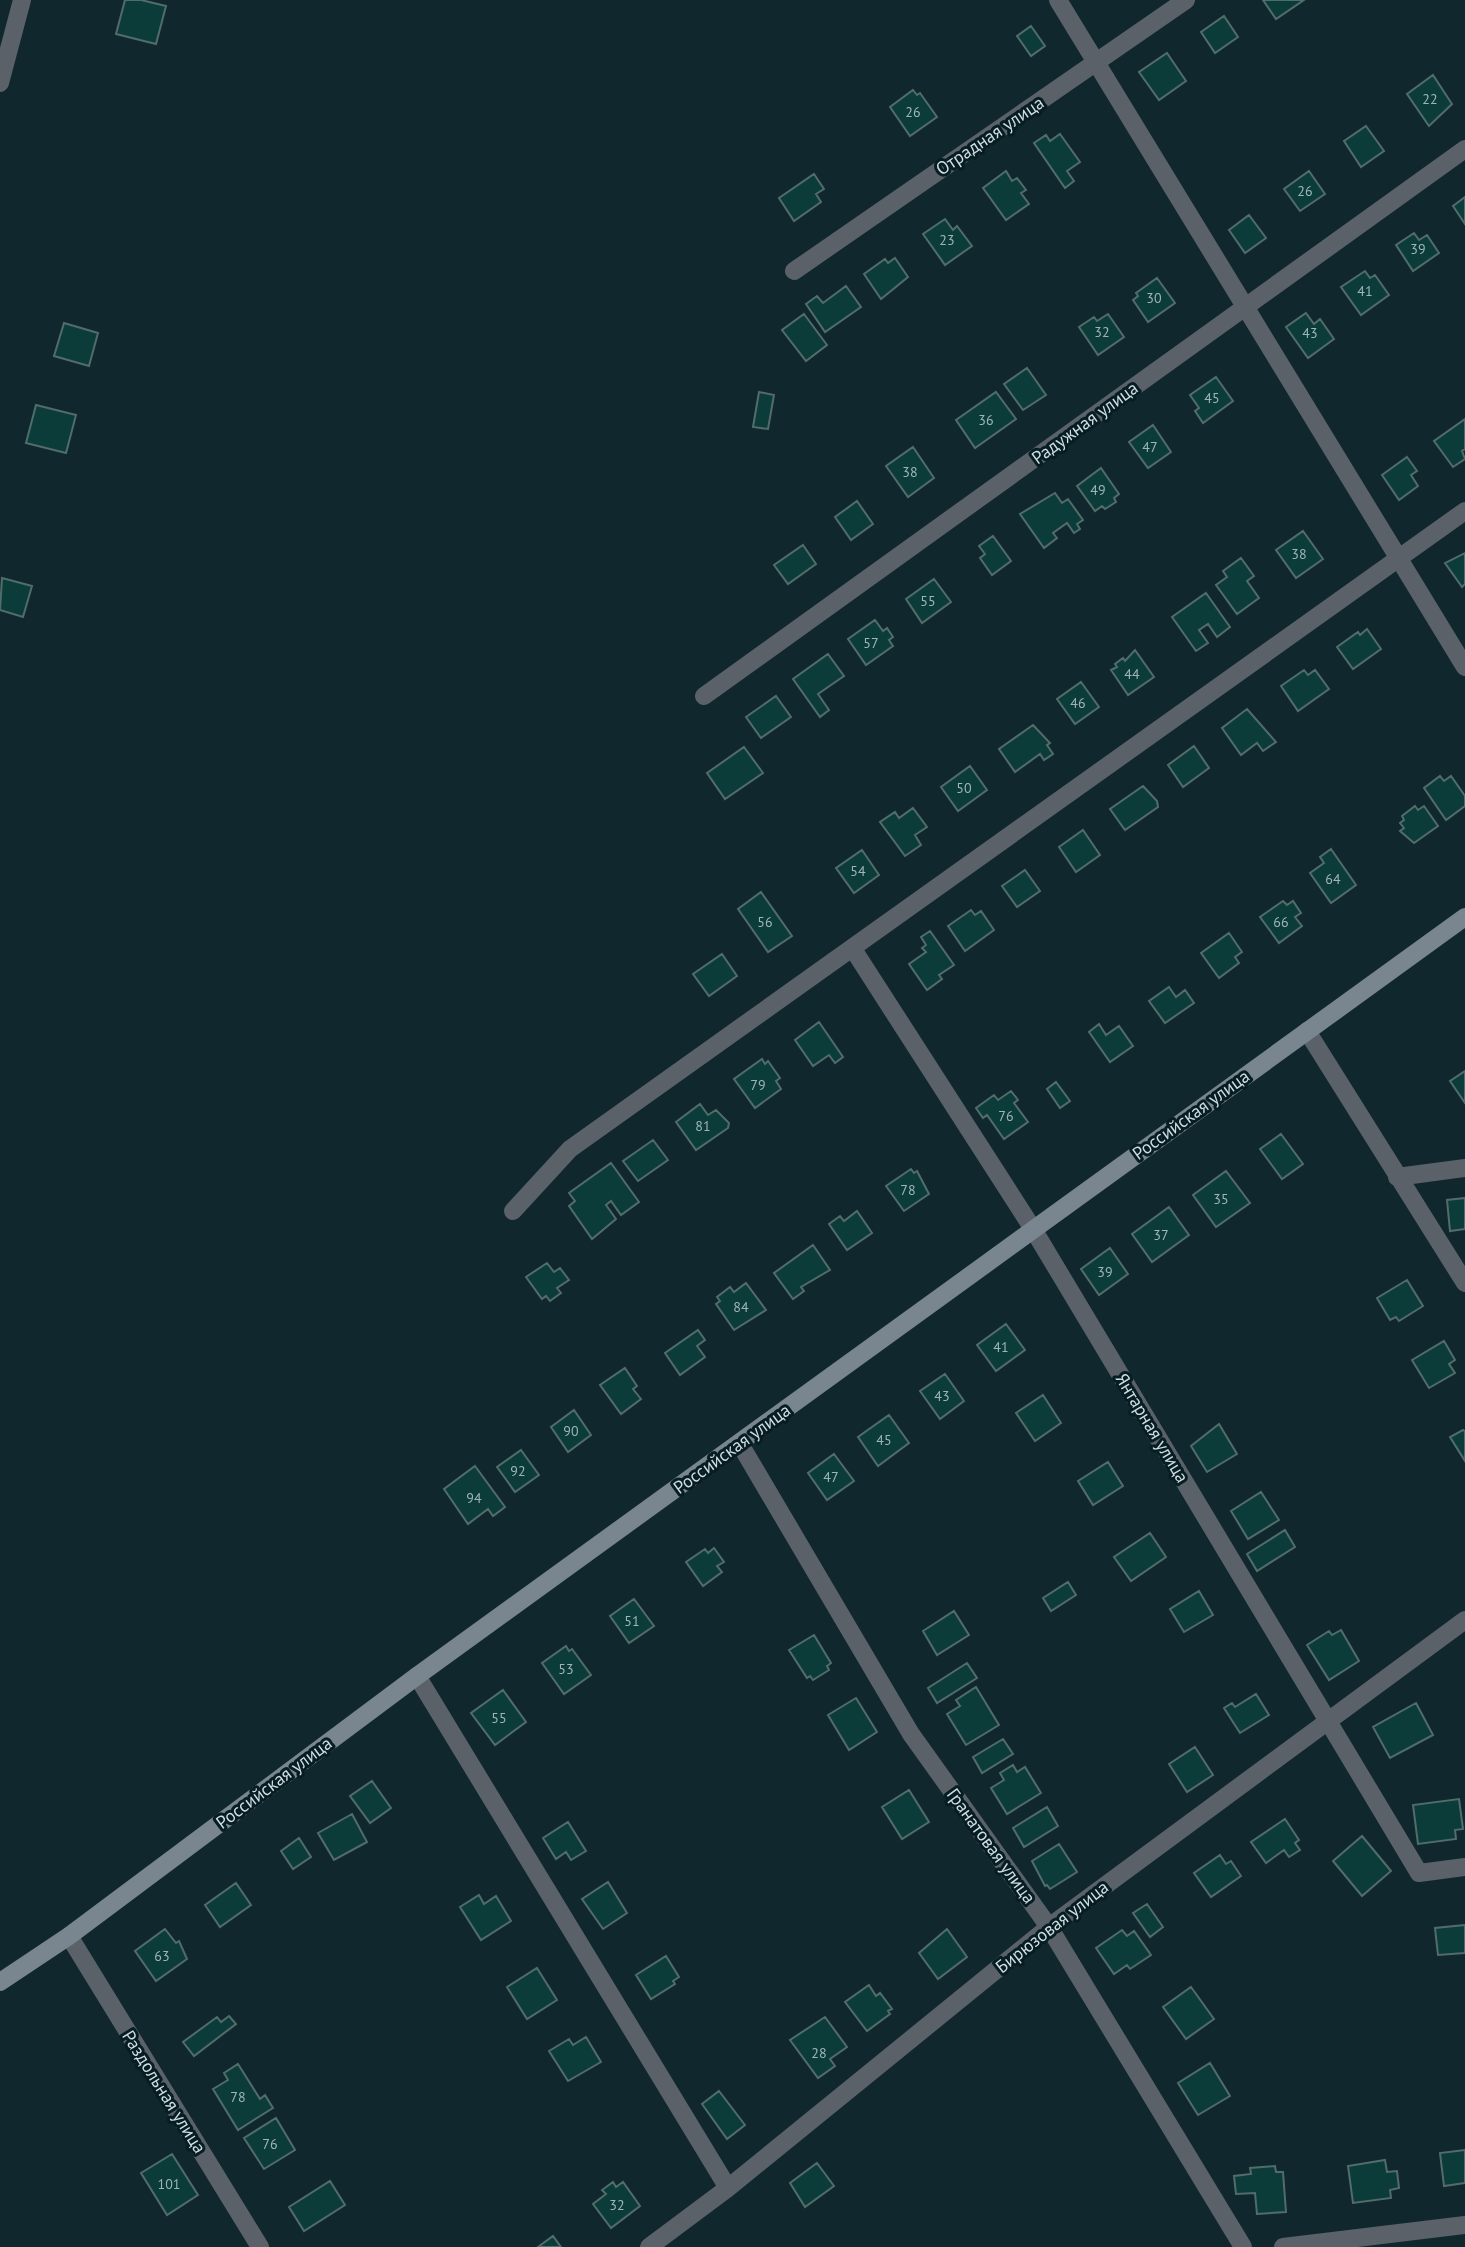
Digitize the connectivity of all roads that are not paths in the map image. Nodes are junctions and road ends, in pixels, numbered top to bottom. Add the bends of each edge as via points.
1 (22, 0) edge
2 (1058, 0) edge
3 (1186, 0) edge
4 (1096, 64) junction
5 (1, 75) edge
6 (1465, 149) edge
7 (794, 271) dead end
8 (1246, 307) junction
9 (1465, 511) edge
10 (1399, 560) junction
11 (1465, 667) edge
12 (704, 696) dead end
13 (1465, 917) edge
14 (853, 949) junction
15 (1307, 1031) junction
16 (1465, 1168) edge
17 (1397, 1177) junction
18 (513, 1211) dead end
19 (1033, 1229) junction
20 (1465, 1283) edge
21 (740, 1444) junction
22 (1465, 1620) edge
23 (417, 1676) junction
24 (1329, 1722) junction
25 (1465, 1867) edge
26 (1049, 1927) junction
27 (69, 1936) junction
28 (0, 1982) edge
29 (728, 2188) junction
30 (1465, 2225) edge
31 (260, 2247) edge
32 (649, 2247) edge
33 (1243, 2247) edge
34 (1283, 2247) edge

1 - 5 street
2 - 4 street
3 - 4 street, Отрадная улица
4 - 7 street, Отрадная улица
4 - 8 street
6 - 8 street, Радужная улица
8 - 10 street
8 - 12 street, Радужная улица
9 - 10 street
10 - 11 street
10 - 14 street
13 - 15 main road, Российская улица
14 - 18 street via 570,1149
14 - 19 street, Янтарная улица
15 - 17 street
15 - 19 main road, Российская улица
16 - 17 street
17 - 20 street
19 - 21 main road, Российская улица
19 - 24 street, Янтарная улица
21 - 23 main road, Российская улица
21 - 26 street, Гранатовая улица via 911,1734
22 - 24 street, Бирюзовая улица
23 - 27 main road, Российская улица
23 - 29 street
24 - 25 street, Янтарная улица via 1419,1873
24 - 26 street, Бирюзовая улица
26 - 29 street, Бирюзовая улица
26 - 33 street, Гранатовая улица
27 - 28 main road, Российская улица
27 - 31 street, Раздольная улица
29 - 32 street, Бирюзовая улица
30 - 34 street

